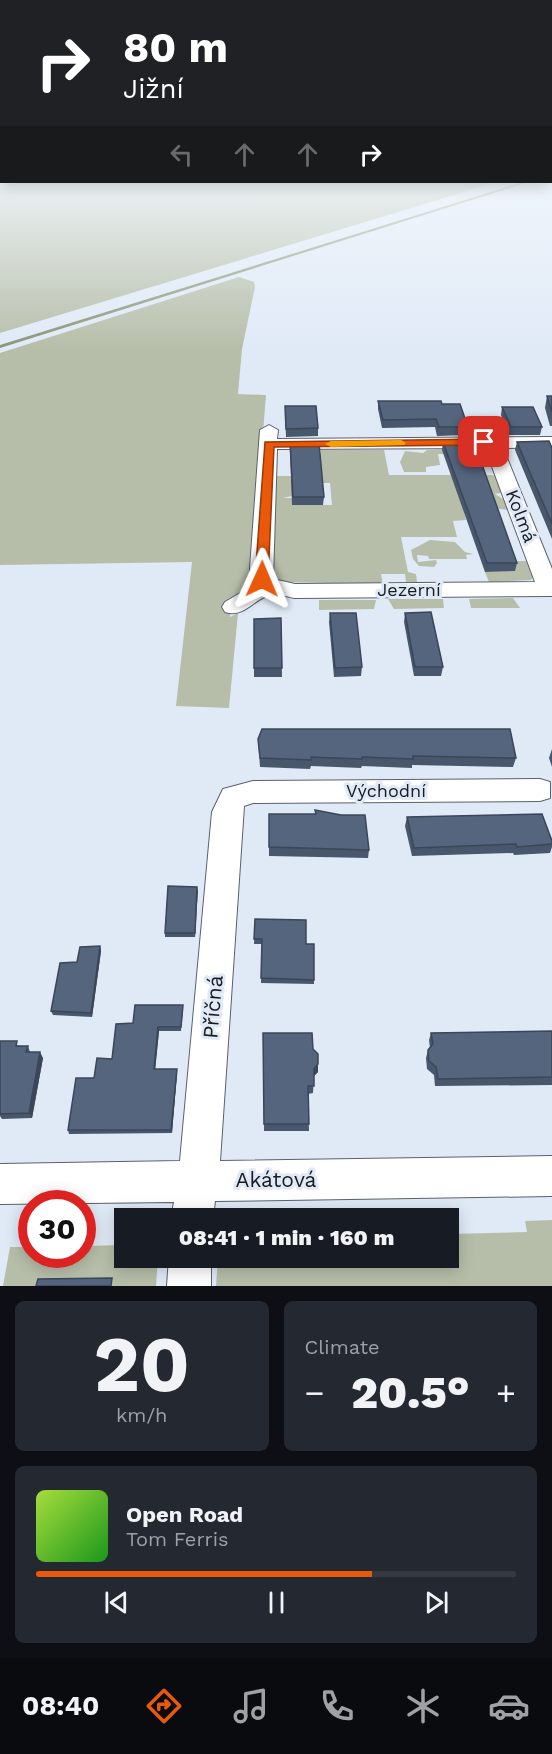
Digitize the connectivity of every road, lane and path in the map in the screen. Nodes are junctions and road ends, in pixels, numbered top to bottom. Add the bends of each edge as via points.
1 (492, 442) junction
2 (552, 442) edge
3 (267, 587) junction
4 (550, 589) edge
5 (233, 607) dead end
6 (540, 790) dead end
7 (233, 798) joint
8 (552, 1176) edge
9 (0, 1184) edge
10 (195, 1199) edge
11 (190, 1268) edge
12 (189, 1286) edge

1 - 2 street
1 - 3 street via 269,437 261,568
1 - 4 street, Kolmá
3 - 4 street, Jezerní via 289,591
3 - 5 street
6 - 7 street, Východní via 254,792
7 - 10 street, Příčná via 227,812
8 - 10 street, Akátová
9 - 10 street, Akátová
11 - 12 street

